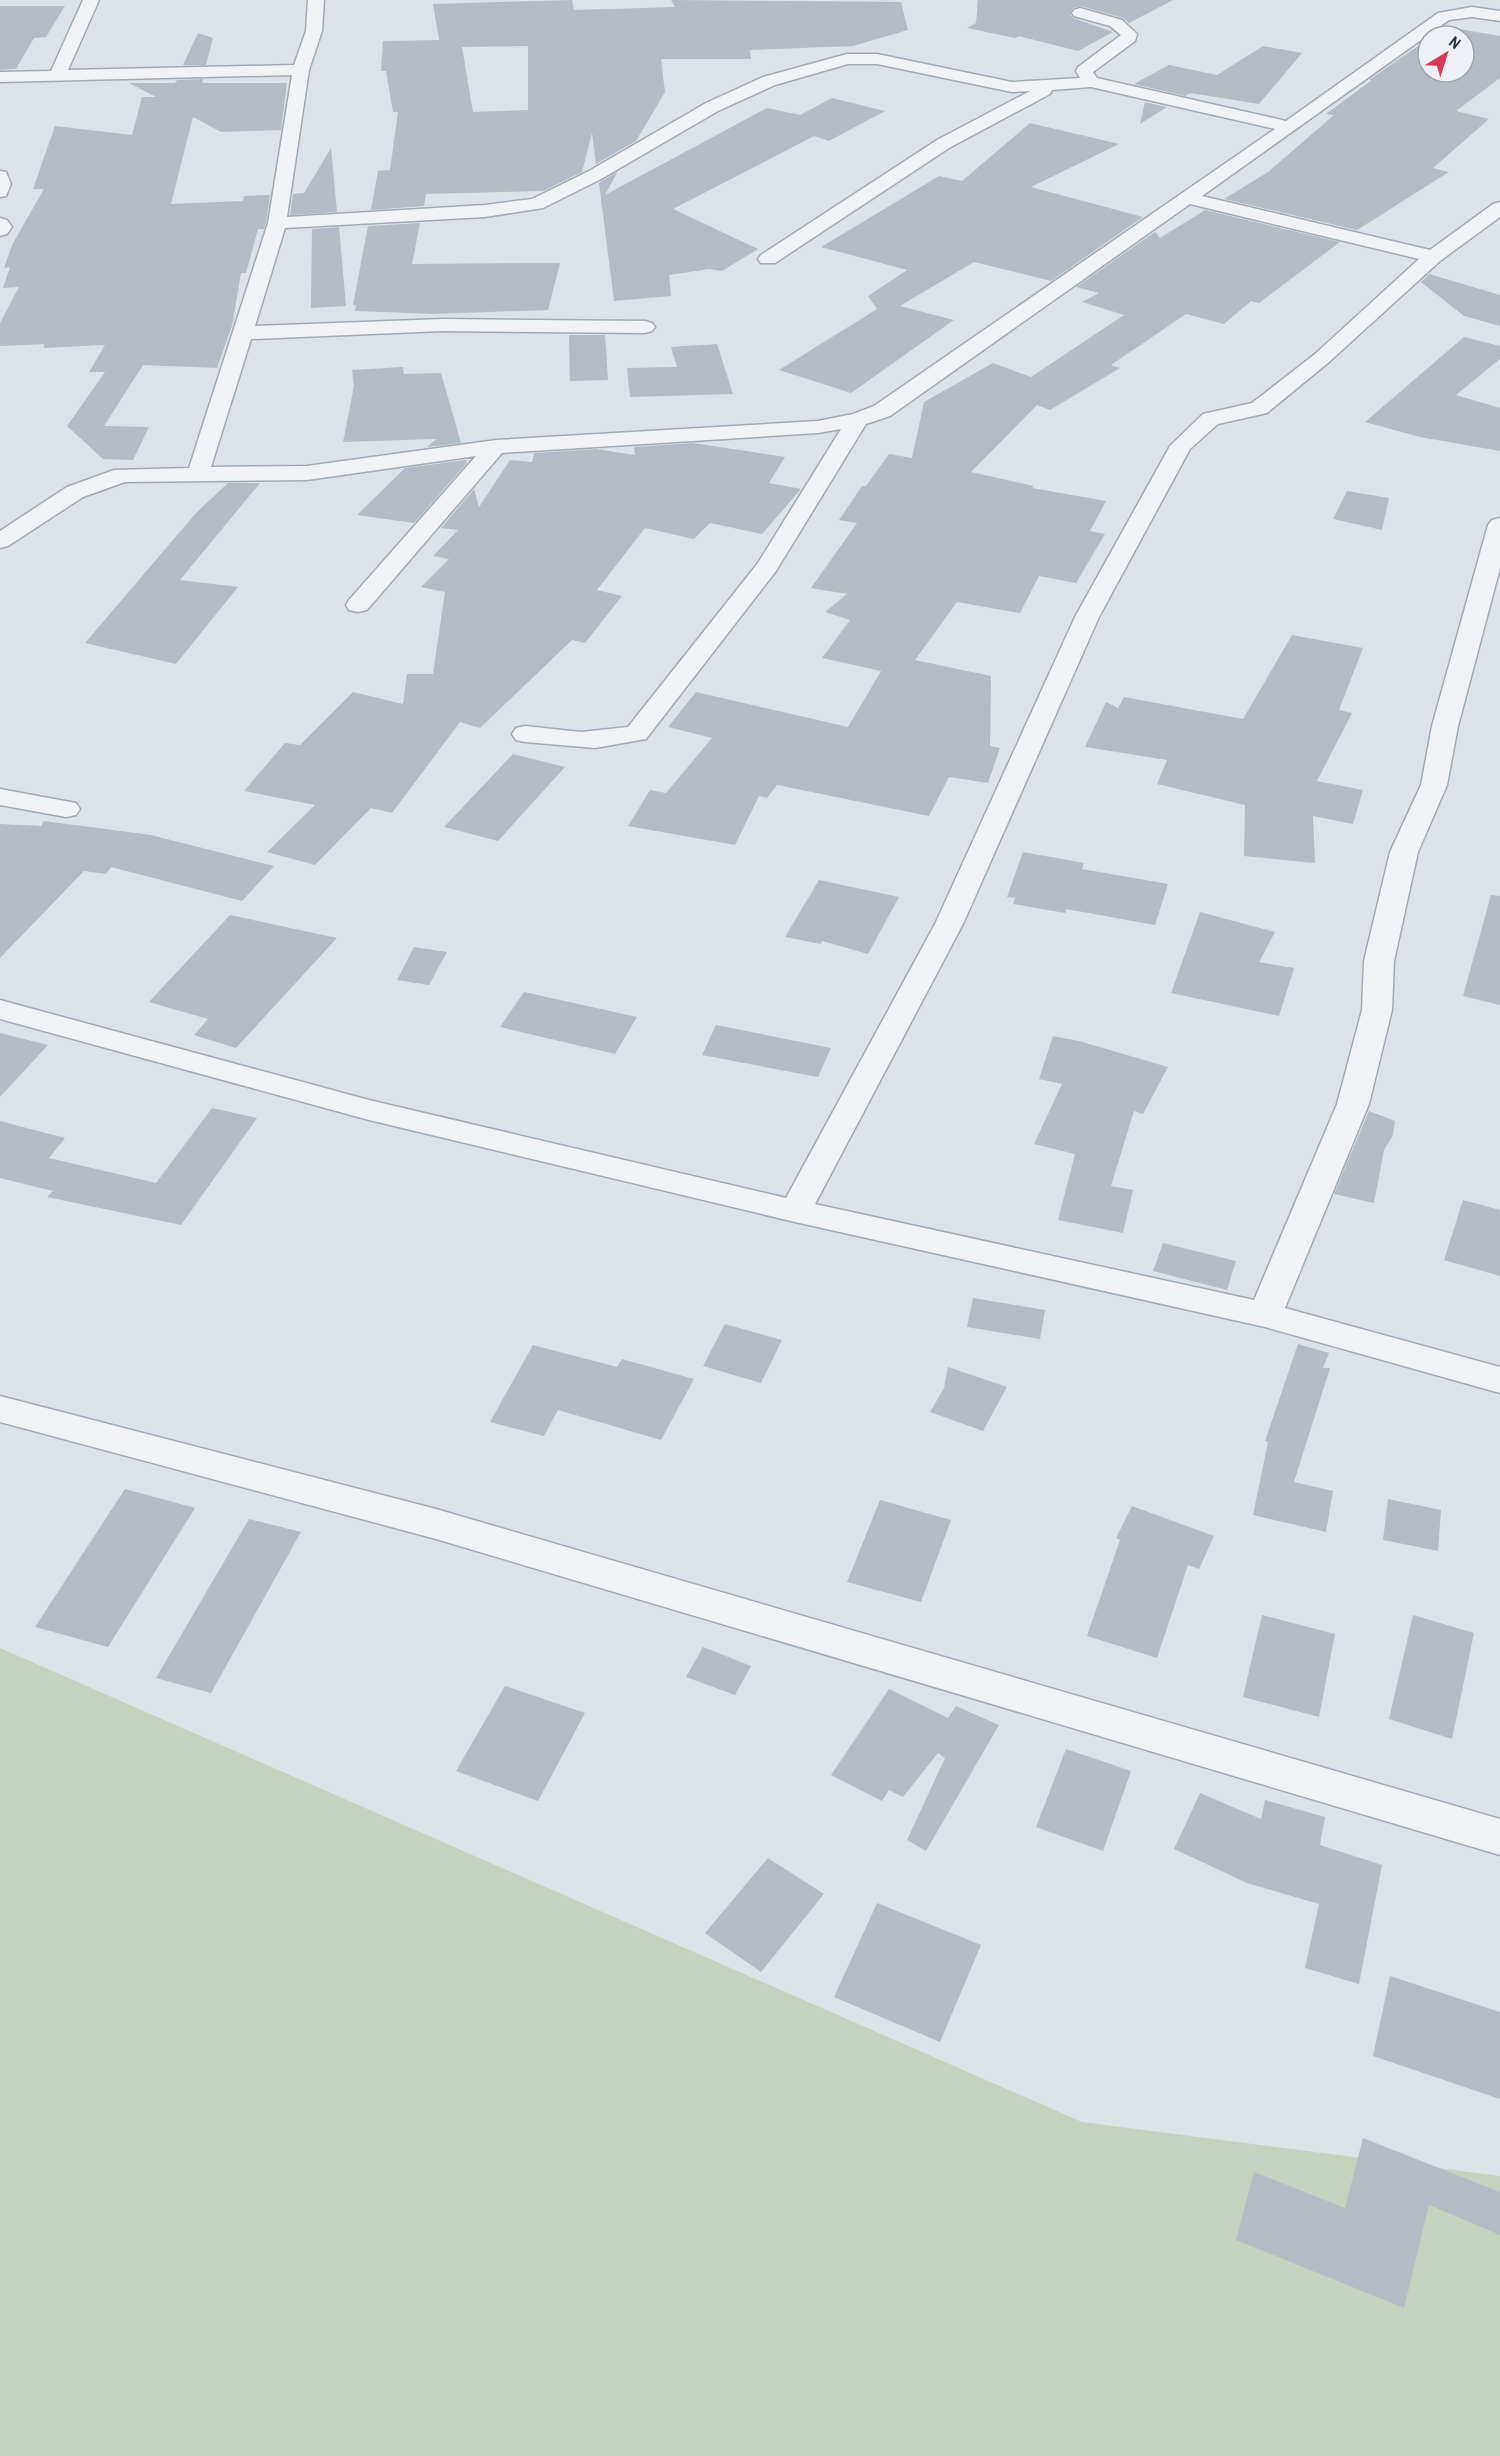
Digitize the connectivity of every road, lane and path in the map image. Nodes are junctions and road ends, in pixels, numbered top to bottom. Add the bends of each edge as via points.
1 (91, 0) edge
2 (316, 0) edge
3 (1433, 3) dead end
4 (1459, 12) junction
5 (1080, 13) dead end
6 (1500, 16) edge
7 (301, 70) junction
8 (57, 76) junction
9 (0, 77) edge
10 (1091, 82) junction
11 (1056, 84) junction
12 (1289, 127) junction
13 (0, 176) edge
14 (0, 192) edge
15 (1187, 198) junction
16 (1496, 217) edge
17 (277, 223) junction
18 (0, 224) edge
19 (0, 230) edge
20 (1432, 257) junction
21 (768, 259) dead end
22 (645, 327) dead end
23 (242, 333) junction
24 (858, 420) junction
25 (496, 447) junction
26 (198, 474) junction
27 (1500, 525) edge
28 (0, 542) edge
29 (358, 605) dead end
30 (525, 734) dead end
31 (0, 797) edge
32 (66, 809) dead end
33 (0, 1009) edge
34 (795, 1211) junction
35 (1265, 1315) junction
36 (1500, 1380) edge
37 (0, 1409) edge
38 (1500, 1837) edge

1 - 8 street
2 - 7 street via 314,31
3 - 4 street
4 - 6 street
4 - 12 street via 1444,16
5 - 10 street via 1116,23 1129,34 1129,38 1084,71
7 - 8 street
7 - 17 street
8 - 9 street
10 - 11 street
10 - 12 street
11 - 17 street via 1012,87 878,59 847,59 769,81 712,107 595,176 536,204 485,211
11 - 21 street via 943,144
12 - 15 street
13 - 14 street
15 - 20 street
15 - 24 street via 882,411
16 - 20 street
17 - 23 street
18 - 19 street
20 - 34 street via 1322,358 1259,408 1211,419 1180,446 1087,617 949,924
22 - 23 street via 486,323 331,326
23 - 26 street
24 - 25 street via 818,427
24 - 30 street via 768,566 637,732 613,740 574,741
25 - 26 street via 307,473
25 - 29 street
26 - 28 street via 122,475 94,483
27 - 35 street via 1445,726 1434,785 1404,852 1379,961 1377,1010 1353,1104
31 - 32 street
33 - 34 street via 369,1110
34 - 35 street
35 - 36 street
37 - 38 street via 436,1524

